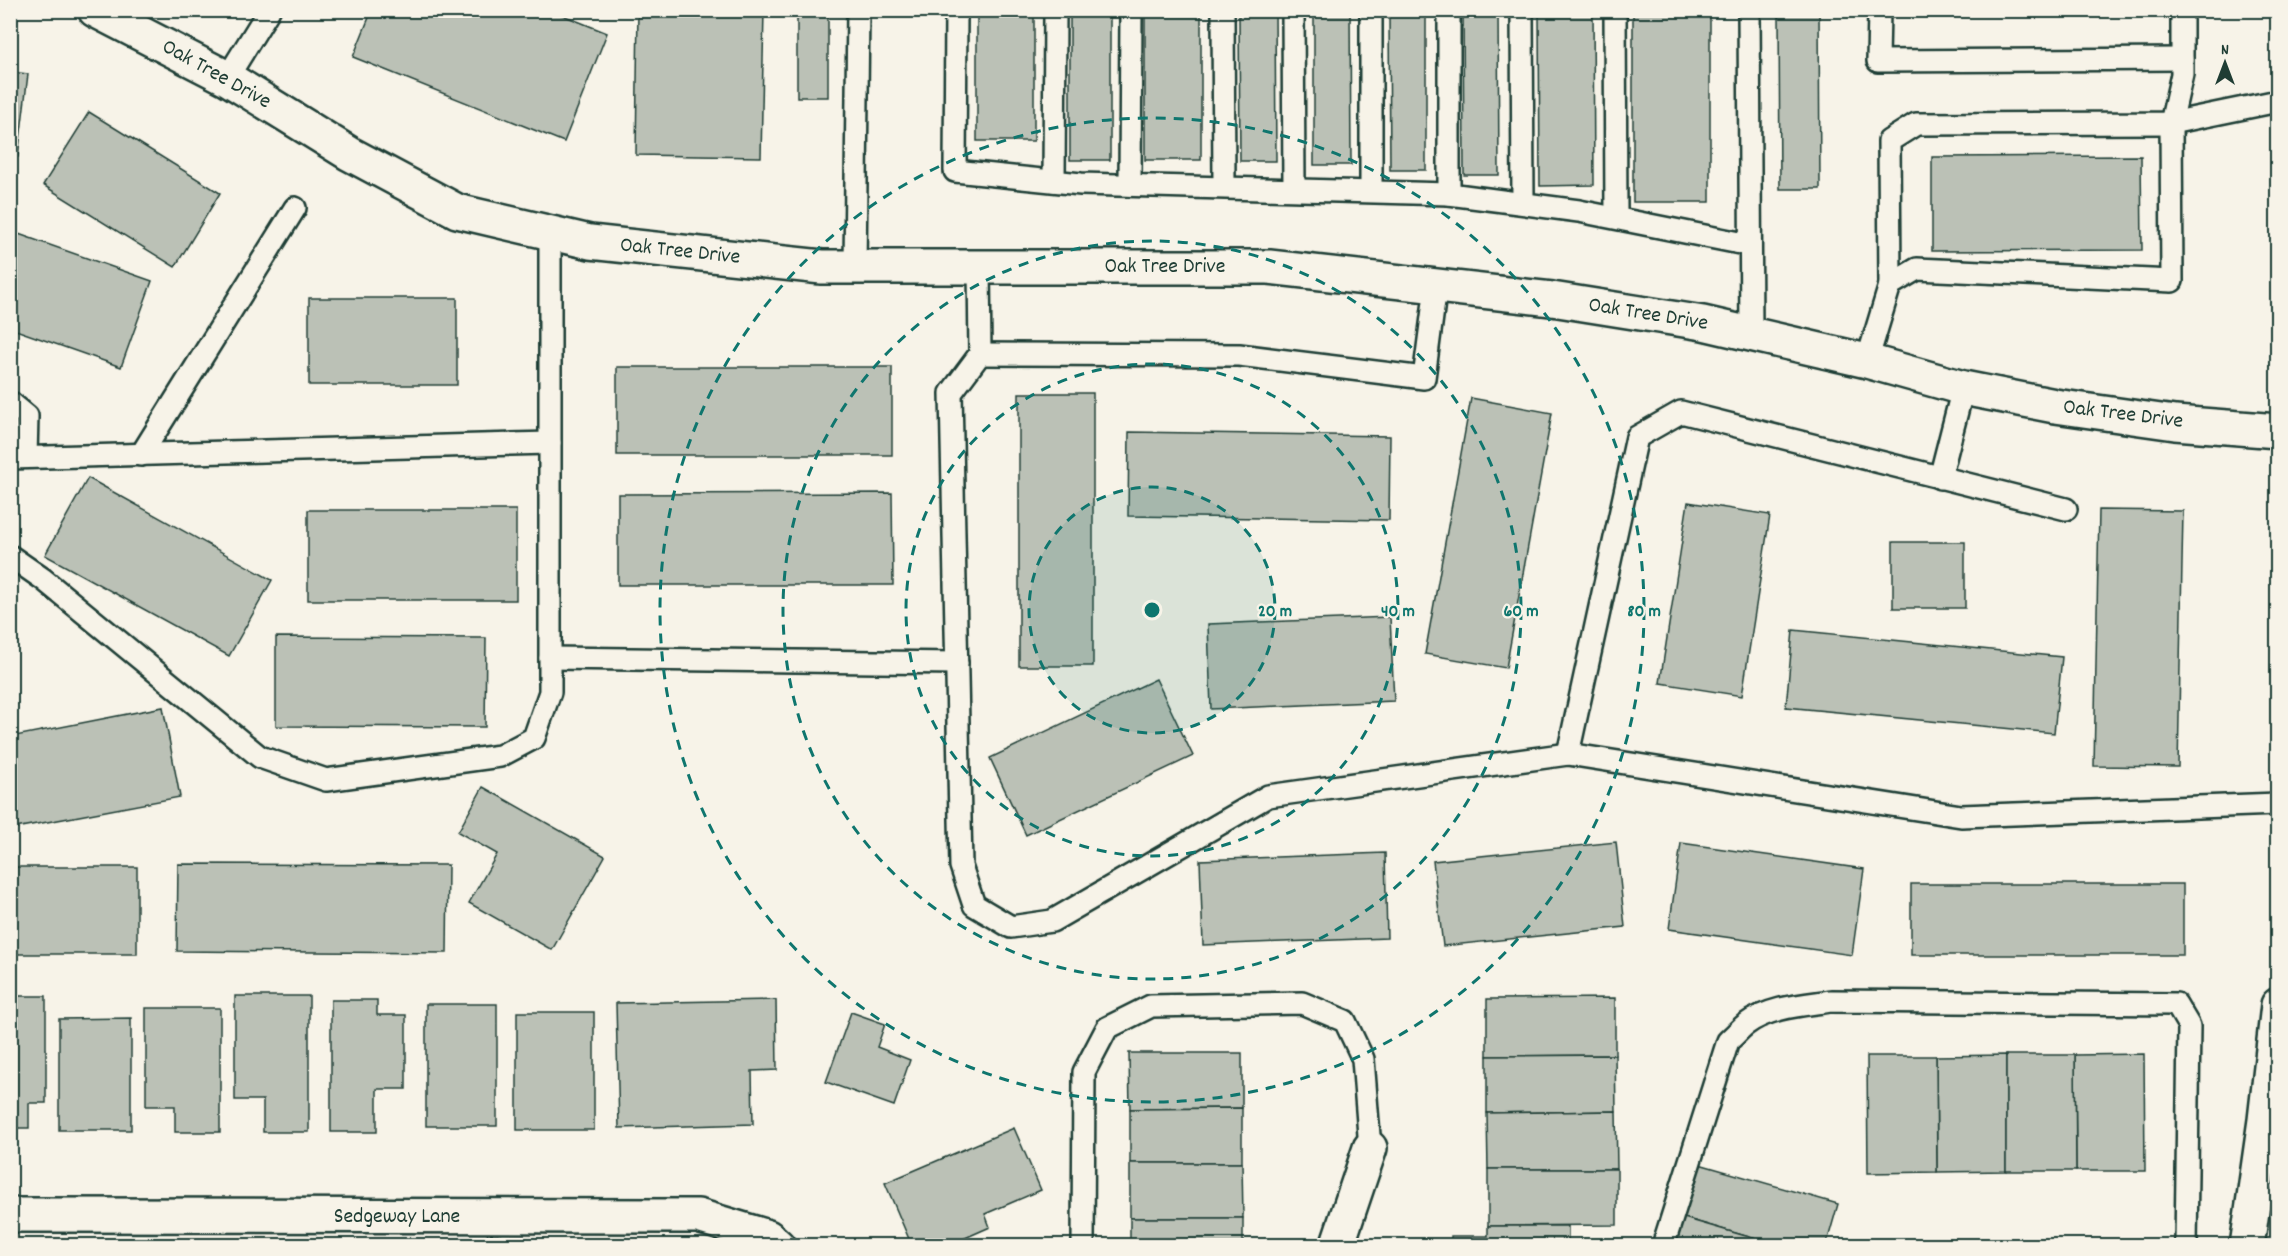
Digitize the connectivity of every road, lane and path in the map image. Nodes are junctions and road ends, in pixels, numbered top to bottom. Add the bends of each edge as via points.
1 (95, 10) edge
2 (269, 10) edge
3 (858, 10) edge
4 (956, 10) edge
5 (1055, 10) edge
6 (1131, 10) edge
7 (1223, 10) edge
8 (1293, 10) edge
9 (1371, 10) edge
10 (1449, 10) edge
11 (1522, 10) edge
12 (1615, 10) edge
13 (1749, 10) edge
14 (1879, 10) edge
15 (2182, 10) edge
16 (132, 19) edge
17 (2182, 59) junction
18 (227, 78) junction
19 (2277, 101) edge
20 (2171, 123) junction
21 (1054, 181) junction
22 (1130, 185) junction
23 (1224, 187) junction
24 (1294, 189) junction
25 (1371, 192) junction
26 (1449, 194) junction
27 (1523, 203) junction
28 (295, 208) dead end
29 (1616, 217) junction
30 (550, 232) junction
31 (1750, 245) junction
32 (855, 267) junction
33 (979, 267) junction
34 (1890, 285) junction
35 (1436, 286) junction
36 (1751, 334) junction
37 (980, 354) junction
38 (1867, 361) junction
39 (1963, 388) junction
40 (10, 402) edge
41 (2277, 431) edge
42 (550, 443) junction
43 (141, 454) junction
44 (18, 457) edge
45 (1940, 478) junction
46 (2066, 509) dead end
47 (10, 556) edge
48 (550, 658) junction
49 (957, 663) junction
50 (1568, 754) junction
51 (2277, 804) edge
52 (2277, 1005) edge
53 (1370, 1148) joint
54 (10, 1215) edge
55 (388, 1231) edge
56 (778, 1245) edge
57 (1083, 1245) edge
58 (1337, 1245) edge
59 (1663, 1245) edge
60 (2186, 1245) edge
61 (2247, 1245) edge

1 - 16 street, Oak Tree Drive
2 - 18 lane
3 - 32 lane
4 - 21 lane via 955,171
5 - 21 lane
6 - 22 lane
7 - 23 lane
8 - 24 lane
9 - 25 lane
10 - 26 lane
11 - 27 lane
12 - 29 lane
13 - 31 lane
14 - 17 lane via 1878,61
15 - 17 lane
16 - 18 street, Oak Tree Drive
17 - 20 lane
18 - 30 street, Oak Tree Drive via 350,154 457,211
19 - 20 lane
20 - 34 lane via 1916,124 1889,141
20 - 34 lane via 2172,281 1917,269
21 - 22 lane
22 - 23 lane
23 - 24 lane
24 - 25 lane
25 - 26 lane
26 - 27 lane
27 - 29 lane
28 - 43 lane
29 - 31 lane
30 - 32 street, Oak Tree Drive via 590,242 822,267
30 - 42 lane
31 - 36 lane
32 - 33 street, Oak Tree Drive
33 - 35 street, Oak Tree Drive via 1269,267
33 - 37 lane
34 - 38 lane
35 - 36 street, Oak Tree Drive via 1552,299
35 - 37 lane via 1424,378 1239,355
36 - 38 street, Oak Tree Drive
37 - 49 lane via 951,393
38 - 39 street, Oak Tree Drive
39 - 41 street, Oak Tree Drive via 2175,423
39 - 45 lane
40 - 44 lane via 27,416
42 - 43 lane
42 - 48 lane
43 - 44 lane
45 - 46 lane
45 - 50 lane via 1681,412 1637,437
47 - 48 lane via 260,757 326,780 500,756 534,738 550,692
48 - 49 lane
49 - 50 lane via 961,866 974,905 1011,927 1052,921 1268,796
50 - 51 lane via 1961,816
52 - 61 street
53 - 57 lane via 1363,1059 1345,1021 1302,1003 1151,1006 1107,1028 1084,1072
53 - 58 street
54 - 55 street, Sedgeway Lane
55 - 56 street, Sedgeway Lane via 698,1216 768,1237
59 - 60 lane via 1728,1041 1763,1015 1831,1001 2176,1004 2188,1026

